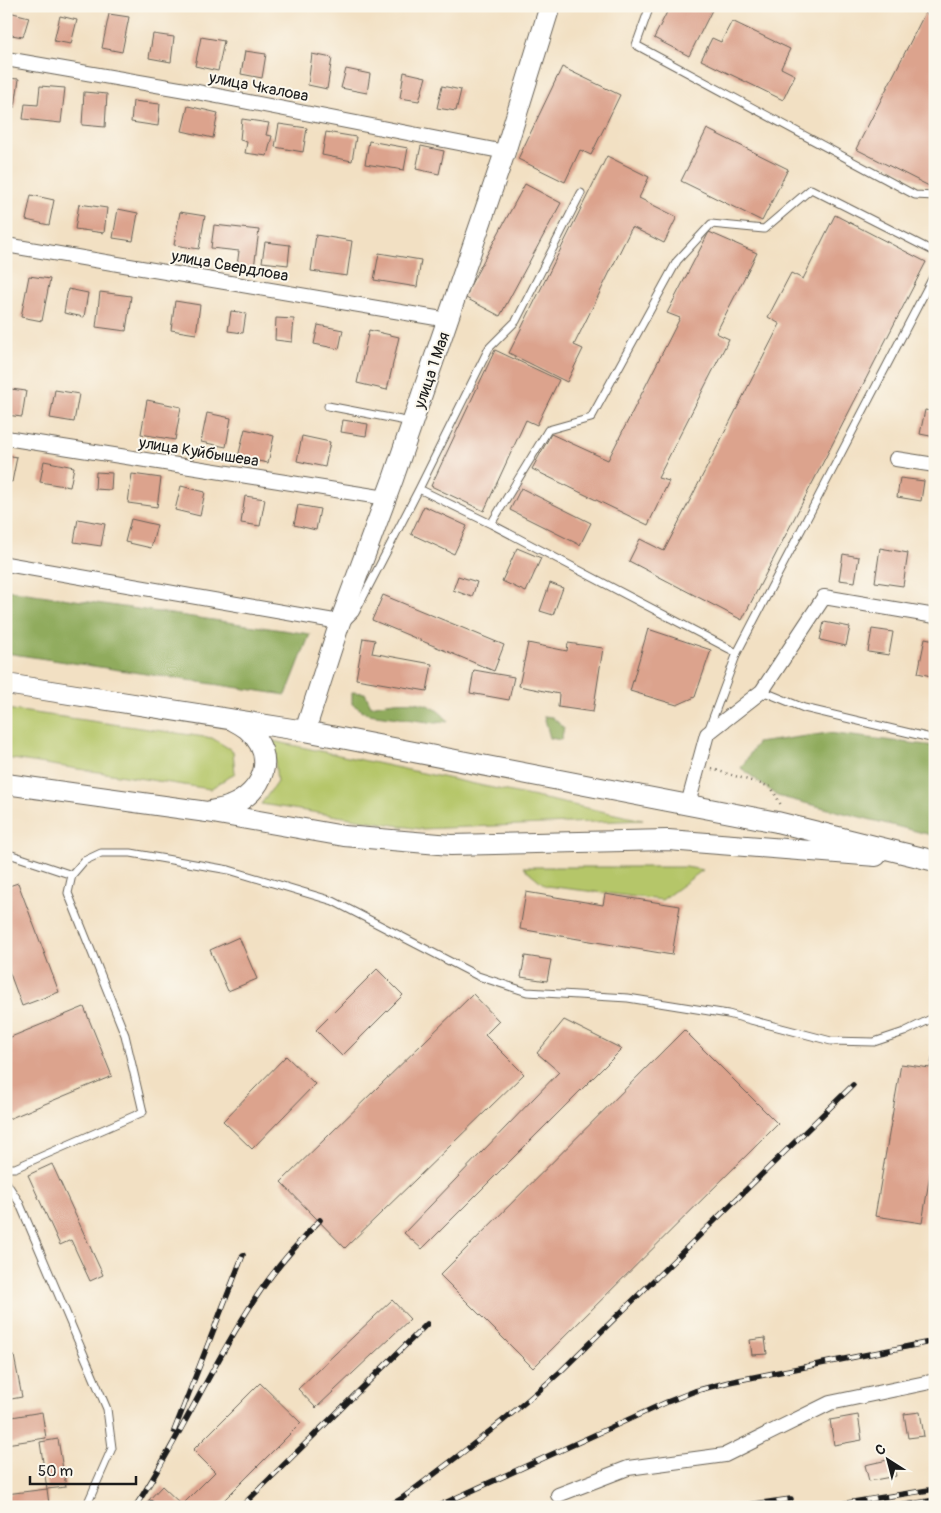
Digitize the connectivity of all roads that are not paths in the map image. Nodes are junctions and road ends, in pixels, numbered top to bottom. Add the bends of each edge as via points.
1 (550, 6) edge
2 (650, 6) edge
3 (6, 59) edge
4 (505, 152) junction
5 (581, 193) dead end
6 (935, 196) edge
7 (6, 245) edge
8 (935, 252) edge
9 (935, 273) edge
10 (448, 320) junction
11 (328, 406) dead end
12 (413, 422) junction
13 (6, 438) edge
14 (896, 459) dead end
15 (935, 465) edge
16 (419, 489) junction
17 (386, 498) junction
18 (491, 524) junction
19 (6, 564) edge
20 (935, 616) edge
21 (340, 622) junction
22 (737, 653) junction
23 (6, 684) edge
24 (762, 691) junction
25 (232, 720) junction
26 (305, 731) junction
27 (707, 734) junction
28 (935, 739) edge
29 (6, 784) edge
30 (688, 804) junction
31 (207, 812) junction
32 (6, 853) edge
33 (930, 860) edge
34 (72, 874) junction
35 (935, 1017) edge
36 (6, 1168) edge
37 (6, 1182) edge
38 (935, 1382) edge
39 (558, 1495) dead end
40 (86, 1507) edge

1 - 4 main road, улица 1 Мая
2 - 6 lane via 636,45 915,195
3 - 4 street, улица Чкалова via 198,92
4 - 10 main road, улица 1 Мая
5 - 16 lane via 516,321 488,348
7 - 10 street, улица Свердлова
8 - 18 lane via 811,189 764,229 711,224 677,261 591,418 548,430
9 - 22 lane
10 - 12 main road, улица 1 Мая
11 - 12 lane
12 - 17 main road, улица 1 Мая
13 - 17 street, улица Куйбышева
14 - 15 street
16 - 18 lane
16 - 21 lane via 355,613 349,620
17 - 21 main road, улица 1 Мая
18 - 22 lane
19 - 21 street
20 - 24 street via 824,597
21 - 26 main road, улица 1 Мая
22 - 27 lane
23 - 25 main road
24 - 27 street
24 - 28 lane via 804,708
25 - 26 main road
25 - 31 main road via 256,739 263,753 264,770 259,785 246,798 229,807
26 - 30 main road
27 - 30 street
29 - 31 main road
30 - 33 main road via 778,822
31 - 33 main road via 344,836 451,845 668,840
32 - 34 lane
34 - 35 lane via 84,861 102,854 131,853 229,870 333,901 478,976 527,992 628,998 728,1014 831,1041 874,1042
34 - 36 lane via 68,893 126,1035 143,1112 15,1168
37 - 40 lane via 19,1202 107,1409 112,1448
38 - 39 street via 830,1403 725,1455 628,1468

